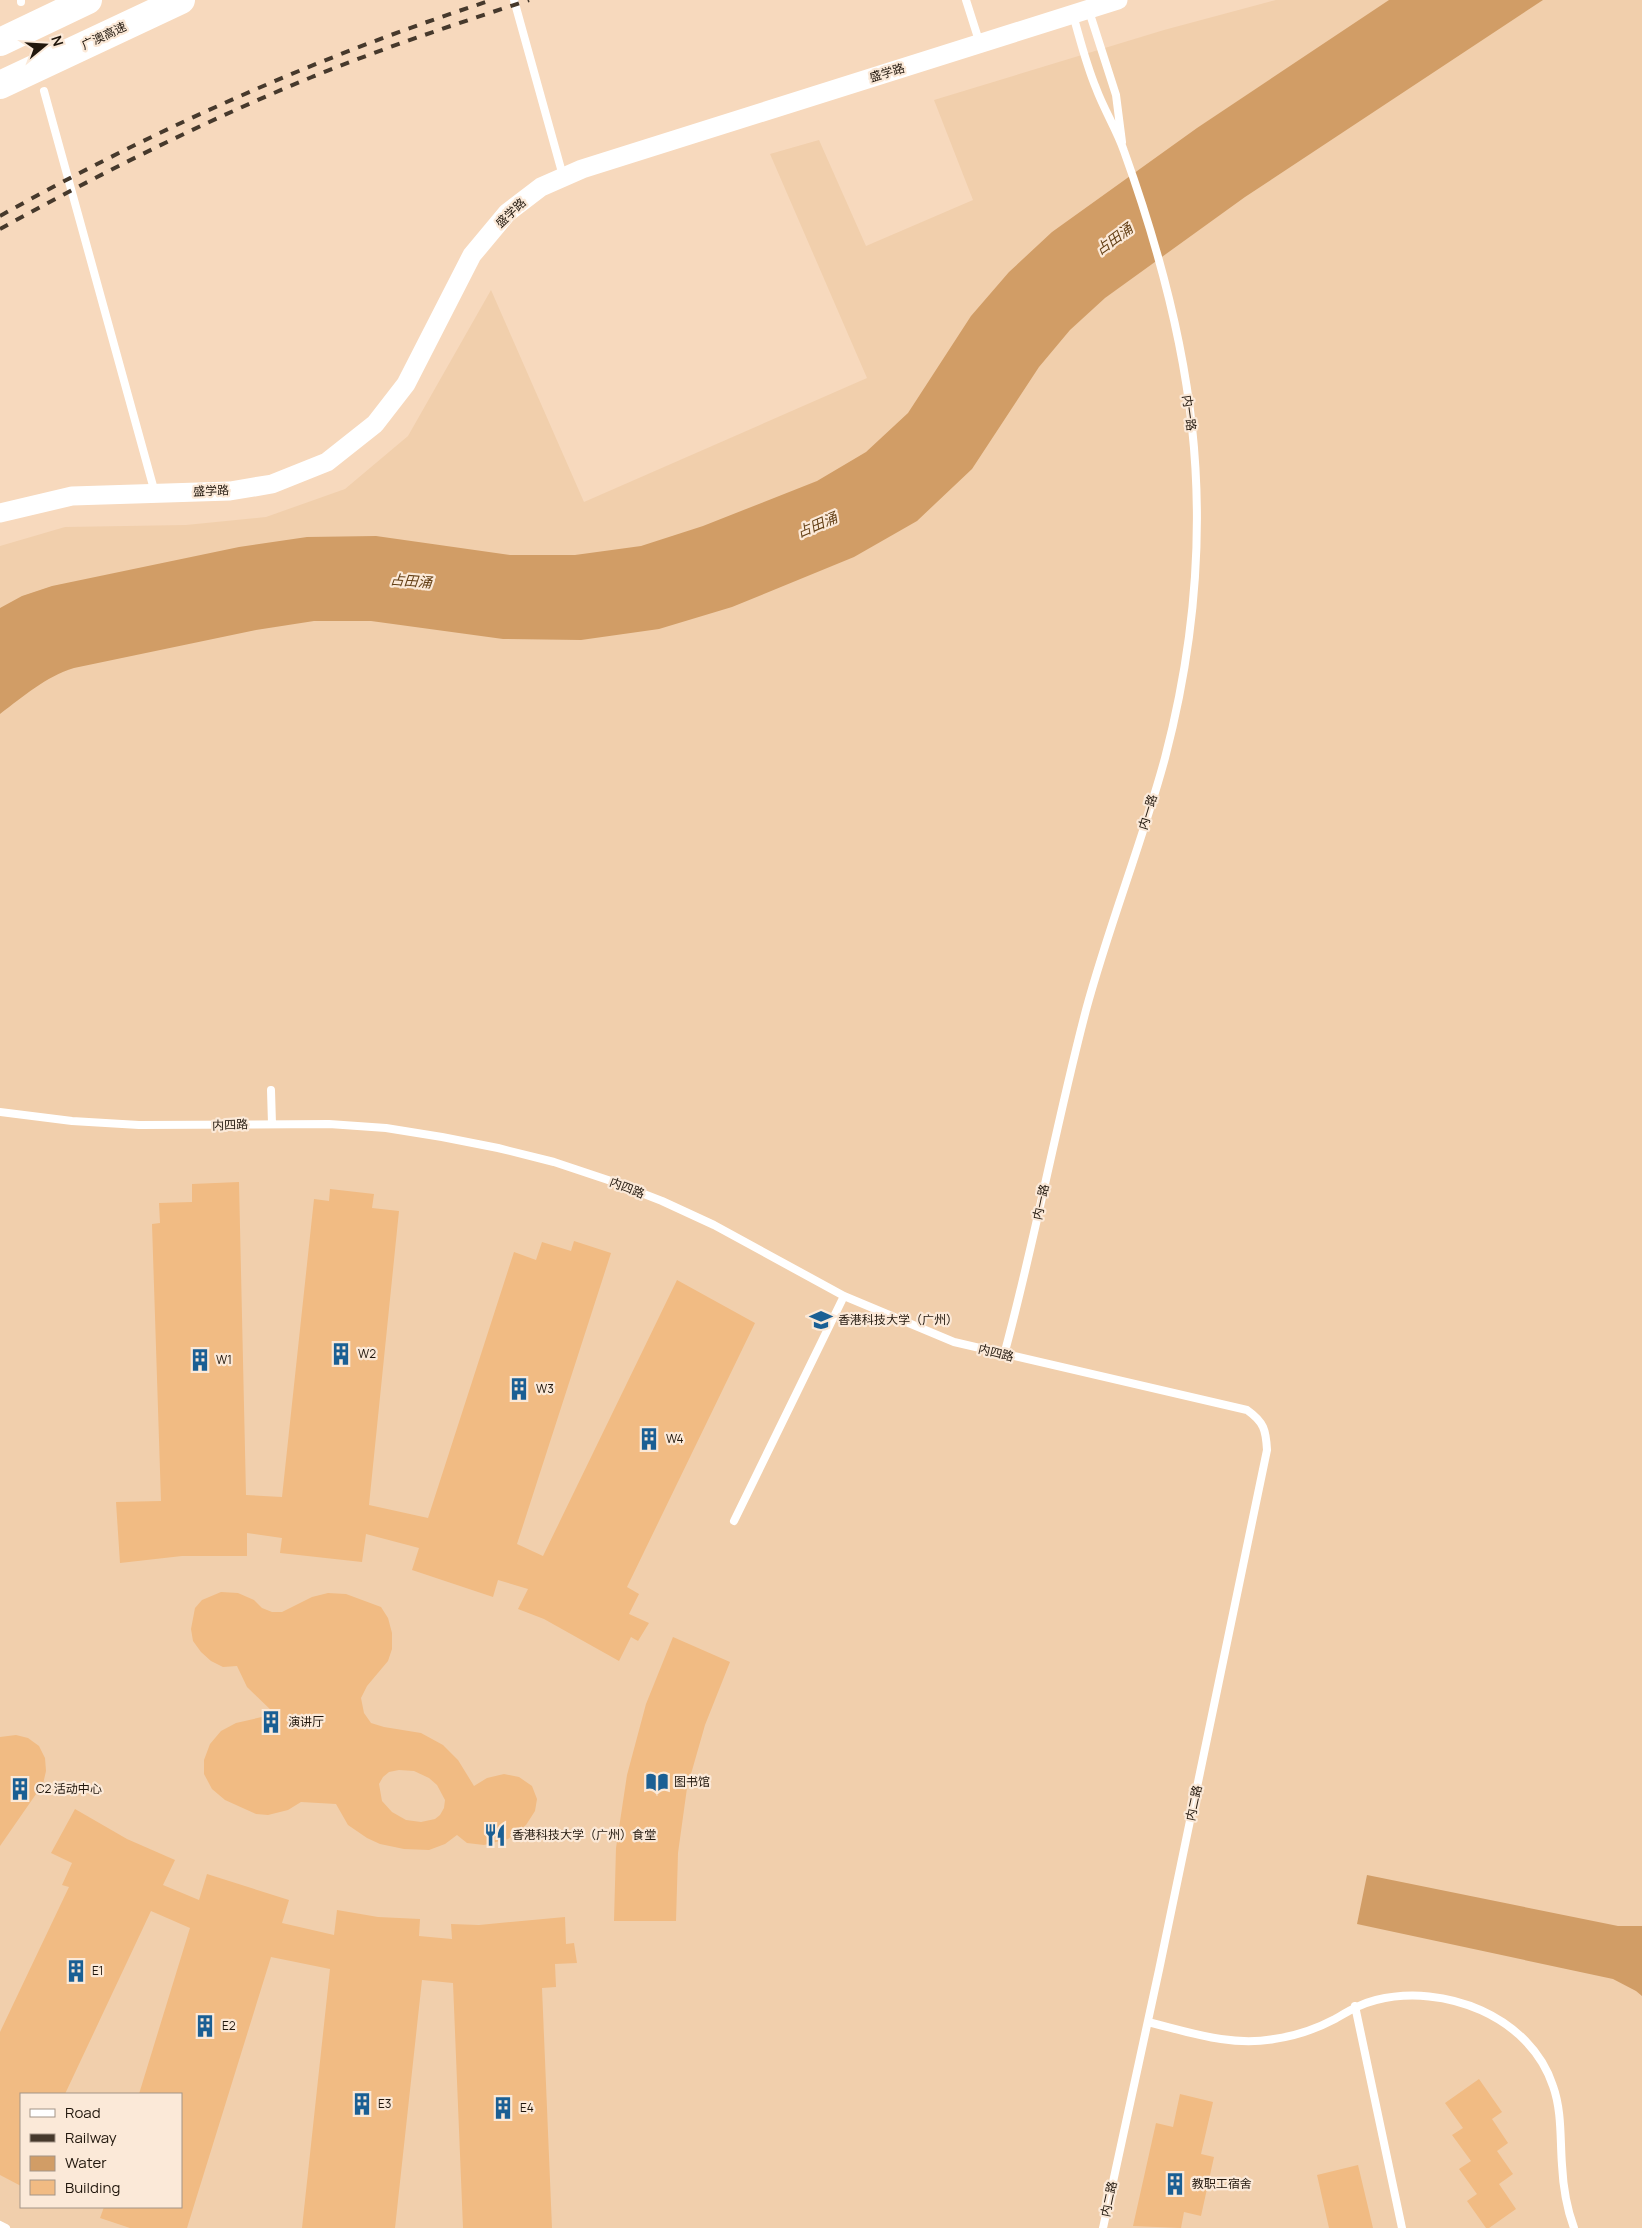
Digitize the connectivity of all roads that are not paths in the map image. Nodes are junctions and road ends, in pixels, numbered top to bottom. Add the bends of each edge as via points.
1 (88, 0) edge
2 (181, 0) edge
3 (514, 0) edge
4 (966, 0) edge
5 (1118, 0) edge
6 (1080, 12) junction
7 (0, 42) edge
8 (980, 44) junction
9 (0, 85) edge
10 (44, 91) dead end
11 (1123, 146) junction
12 (564, 177) junction
13 (156, 493) junction
14 (0, 513) edge
15 (271, 1090) dead end
16 (0, 1112) edge
17 (272, 1124) junction
18 (844, 1296) junction
19 (1004, 1355) junction
20 (1221, 1404) joint
21 (734, 1520) dead end
22 (1355, 2006) junction
23 (1148, 2022) junction
24 (0, 2225) edge
25 (6, 2228) edge
26 (1103, 2228) edge
27 (1402, 2228) edge
28 (1574, 2228) edge

1 - 7 highway
2 - 9 highway, 广澳高速
3 - 12 lane
4 - 8 lane
5 - 6 street, 盛学路
6 - 8 street, 盛学路
6 - 11 lane via 1116,95
6 - 11 lane via 1094,86
8 - 12 street, 盛学路
10 - 13 lane
11 - 19 lane, 内一路 via 1159,259 1182,359 1198,498 1193,600 1165,758 1087,1007 1057,1126 1021,1295
12 - 13 street, 盛学路 via 541,187 507,213 472,255 406,384 374,424 327,462 272,484 230,491
13 - 14 street, 盛学路 via 72,496
15 - 17 lane
16 - 17 lane, 内四路 via 139,1125
17 - 18 lane, 内四路 via 386,1128 498,1148 554,1162 608,1180 714,1225
18 - 19 lane, 内四路 via 954,1342
18 - 21 lane
19 - 20 lane, 内四路
20 - 23 lane, 内二路 via 1247,1410 1256,1416 1263,1425 1267,1450
22 - 23 lane via 1302,2032 1274,2040 1250,2042 1227,2041
22 - 27 lane
22 - 28 lane via 1400,1996 1445,1998 1488,2013 1527,2042 1553,2086 1559,2111 1562,2167
23 - 26 lane, 内二路
24 - 25 lane

